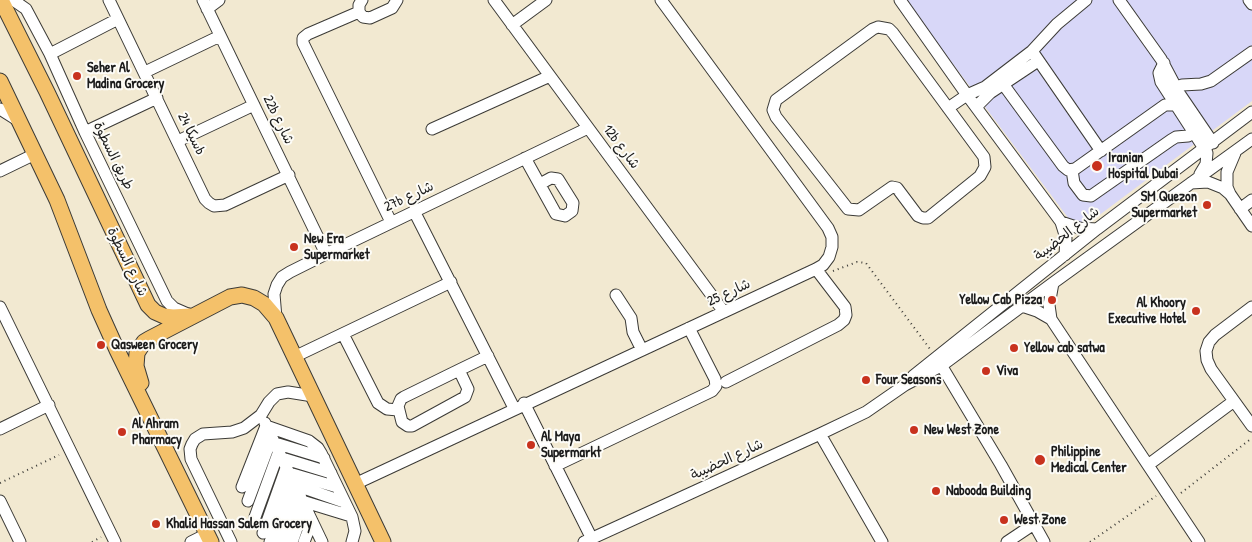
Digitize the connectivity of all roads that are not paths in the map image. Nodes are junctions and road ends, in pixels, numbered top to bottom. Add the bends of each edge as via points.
1 (1, 0) edge
2 (13, 0) edge
3 (219, 0) edge
4 (362, 0) edge
5 (397, 0) edge
6 (494, 0) edge
7 (546, 0) edge
8 (661, 0) edge
9 (900, 0) edge
10 (1086, 0) edge
11 (1119, 0) edge
12 (1249, 0) edge
13 (113, 1) edge
14 (205, 4) edge
15 (1252, 4) edge
16 (1071, 5) edge
17 (359, 12) junction
18 (118, 19) junction
19 (512, 25) junction
20 (220, 36) junction
21 (1252, 52) edge
22 (50, 54) junction
23 (1035, 56) junction
24 (145, 72) junction
25 (550, 76) junction
26 (0, 80) edge
27 (1003, 84) junction
28 (1172, 90) junction
29 (967, 95) junction
30 (157, 98) junction
31 (254, 105) junction
32 (1176, 105) junction
33 (976, 107) junction
34 (948, 108) junction
35 (0, 109) edge
36 (1252, 112) edge
37 (19, 121) junction
38 (588, 128) junction
39 (432, 129) dead end
40 (1198, 130) junction
41 (85, 132) junction
42 (1252, 139) edge
43 (178, 141) junction
44 (1209, 145) junction
45 (1101, 151) junction
46 (1236, 151) junction
47 (35, 154) junction
48 (525, 158) junction
49 (1072, 170) junction
50 (0, 172) edge
51 (289, 175) junction
52 (1195, 179) junction
53 (540, 184) dead end
54 (1230, 194) junction
55 (1252, 200) edge
56 (1240, 209) junction
57 (414, 211) junction
58 (391, 222) junction
59 (1061, 222) junction
60 (1252, 226) edge
61 (1097, 229) junction
62 (326, 254) junction
63 (1064, 255) junction
64 (816, 269) junction
65 (451, 282) junction
66 (1053, 283) junction
67 (616, 295) dead end
68 (1022, 306) junction
69 (0, 307) edge
70 (1252, 307) edge
71 (724, 312) junction
72 (194, 316) junction
73 (276, 318) junction
74 (1051, 320) junction
75 (689, 328) junction
76 (343, 334) junction
77 (642, 350) junction
78 (488, 356) junction
79 (294, 357) junction
80 (939, 362) junction
81 (459, 370) junction
82 (726, 382) dead end
83 (313, 396) junction
84 (140, 397) junction
85 (1234, 400) junction
86 (49, 405) junction
87 (519, 406) junction
88 (398, 410) junction
89 (261, 414) junction
90 (266, 426) junction
91 (1252, 426) edge
92 (0, 429) edge
93 (820, 434) junction
94 (324, 458) junction
95 (1148, 465) junction
96 (555, 466) junction
97 (289, 472) junction
98 (331, 473) junction
99 (355, 484) junction
100 (242, 487) dead end
101 (338, 487) junction
102 (0, 500) edge
103 (248, 501) dead end
104 (344, 502) junction
105 (255, 516) dead end
106 (351, 516) junction
107 (312, 521) junction
108 (1034, 524) junction
109 (209, 538) edge
110 (266, 538) edge
111 (588, 540) edge
112 (20, 542) edge
113 (115, 542) edge
114 (191, 542) edge
115 (231, 542) edge
116 (281, 542) edge
117 (292, 542) edge
118 (304, 542) edge
119 (322, 542) edge
120 (352, 542) edge
121 (383, 542) edge
122 (882, 542) edge
123 (1007, 542) edge
124 (1044, 542) edge
125 (1199, 542) edge

1 - 72 main road, شارع السطوة via 148,305 164,316
2 - 22 street, طريق السطوة via 26,9
3 - 14 street
4 - 17 street
5 - 17 street via 392,8 370,18
6 - 19 street, 12b شارع
7 - 19 street
8 - 64 street, شارع 25 via 828,228 832,247 829,257
9 - 29 street
10 - 16 street
11 - 28 street via 1164,63
12 - 15 street
13 - 18 street, سيكا 24b
14 - 20 street, 22b شارع
16 - 23 street
17 - 58 street via 305,35 302,43
18 - 22 street
18 - 24 street, سيكا 24b
19 - 25 street, 12b شارع
20 - 24 street
20 - 31 street, 22b شارع
21 - 28 street via 1211,81
22 - 41 street, طريق السطوة
23 - 27 street
23 - 29 street
23 - 45 street
24 - 30 street, سيكا 24b
25 - 38 street, 12b شارع
25 - 39 street
26 - 37 main road
27 - 33 street
27 - 49 street via 1062,166
28 - 32 street
28 - 40 street
29 - 33 street
29 - 34 street
30 - 41 street
30 - 43 street, سيكا 24b
31 - 43 street
31 - 51 street, 22b شارع
32 - 40 street
32 - 45 street via 1165,105
33 - 59 street
34 - 34 street via 893,33 878,27 776,100 773,110 848,209 859,210 892,187 897,188 918,216 926,218 980,176 985,167 982,153
35 - 37 street
36 - 44 street, شارع الحضيبة
37 - 47 main road
38 - 48 street, 27b شارع
38 - 71 street, 12b شارع
40 - 44 street
40 - 49 street via 1171,140 1091,196 1083,195 1072,180
41 - 72 street, طريق السطوة via 167,301 174,308
42 - 46 street, شارع الحضيبة
43 - 51 street, سيكا 24b via 205,199 214,206 225,205
44 - 52 street via 1208,158
44 - 61 street, شارع الحضيبة
45 - 49 street
46 - 52 street, شارع الحضيبة
46 - 54 street via 1227,172
47 - 50 street
47 - 84 main road via 66,221 99,310
48 - 53 street
48 - 57 street, 27b شارع
51 - 62 street, 22b شارع
52 - 54 street via 1216,184
52 - 66 street, شارع الحضيبة
54 - 56 street
55 - 56 street
56 - 60 street
57 - 58 street, 27b شارع
57 - 65 street
58 - 62 street, 27b شارع
59 - 61 street
59 - 63 street via 1066,238
61 - 63 street, شارع الحضيبة
62 - 73 street, 27b شارع via 282,278 274,294
63 - 80 street, شارع الحضيبة
64 - 71 street, شارع 25
64 - 82 street via 845,307 844,320
65 - 76 street
65 - 78 street
66 - 68 street, شارع الحضيبة
66 - 74 street via 1049,305
67 - 77 street via 631,318 633,332
68 - 74 street
68 - 80 street, شارع الحضيبة
69 - 86 street
70 - 85 street via 1215,335 1206,351 1211,369
71 - 75 street, شارع 25
72 - 73 main road, شارع السطوة via 230,296 242,295 264,304
72 - 84 main road via 140,347 136,360 141,380
73 - 79 main road, شارع السطوة
74 - 95 street
75 - 77 street, شارع 25
75 - 96 street via 716,382 712,391
76 - 79 street
76 - 88 street via 375,399 382,407
77 - 87 street, شارع 25
78 - 81 street
78 - 87 street
79 - 83 main road, شارع السطوة
80 - 93 street, شارع الحضيبة via 866,412
80 - 108 street
81 - 88 street via 404,396
81 - 88 street via 468,389 462,399 412,426 402,422
83 - 89 street via 283,392 273,397
83 - 99 main road, شارع السطوة
84 - 109 main road
85 - 91 street
85 - 95 street
86 - 92 street
86 - 113 street
87 - 96 street
87 - 99 street, شارع 25
89 - 90 street
89 - 115 street via 244,428 203,434 190,448 191,459
90 - 94 street via 309,440
90 - 97 street
90 - 100 street
93 - 111 street, شارع الحضيبة
93 - 122 street
94 - 97 street
94 - 98 street
95 - 125 street
96 - 111 street
97 - 98 street
97 - 101 street
97 - 103 street
97 - 104 street
97 - 105 street
97 - 106 street
97 - 107 street
97 - 110 street
97 - 116 street
97 - 117 street
98 - 101 street
99 - 121 main road, شارع السطوة
101 - 104 street
102 - 112 street
104 - 106 street
106 - 120 street via 355,531
107 - 118 street
107 - 119 street
108 - 123 street
108 - 124 street
109 - 114 street

